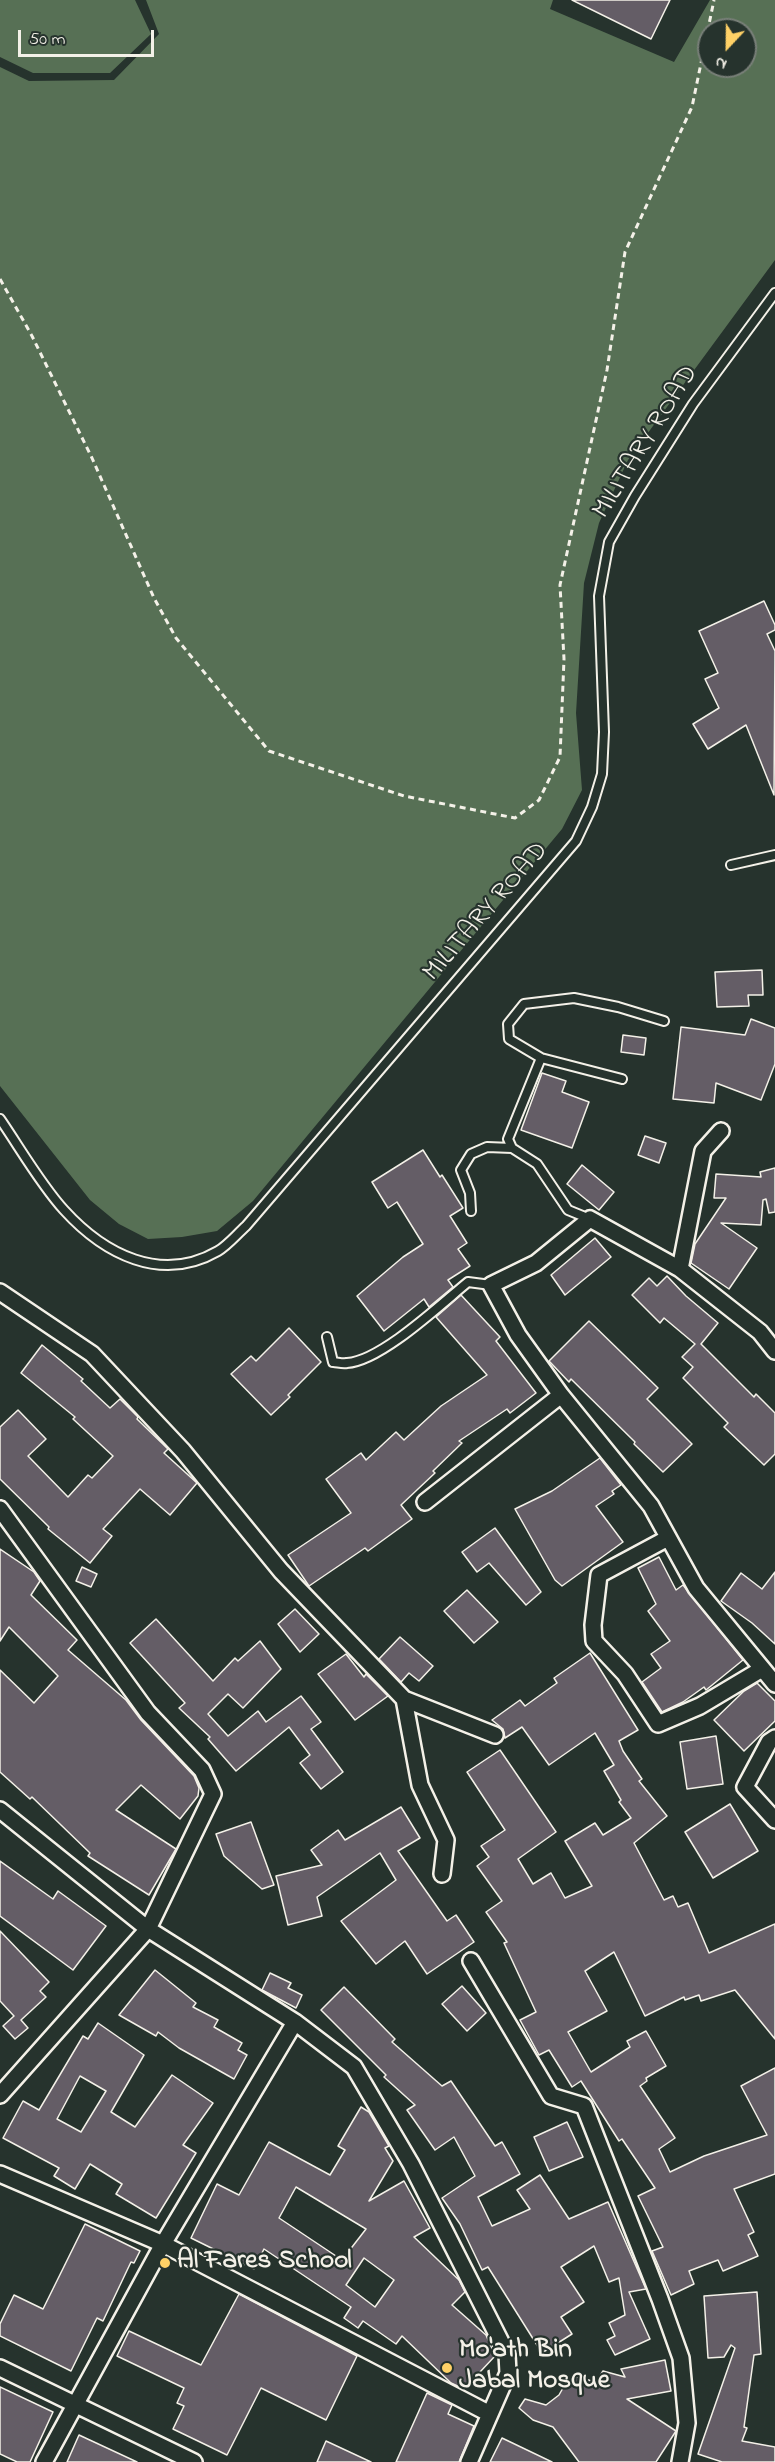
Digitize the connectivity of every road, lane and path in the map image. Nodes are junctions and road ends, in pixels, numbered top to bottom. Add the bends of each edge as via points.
1 (714, 0) edge
2 (0, 279) edge
3 (775, 294) edge
4 (775, 855) edge
5 (731, 866) dead end
6 (664, 1021) dead end
7 (541, 1058) junction
8 (621, 1080) dead end
9 (0, 1119) edge
10 (721, 1131) dead end
11 (512, 1148) junction
12 (471, 1211) dead end
13 (590, 1219) junction
14 (680, 1269) junction
15 (491, 1285) junction
16 (0, 1292) edge
17 (327, 1337) dead end
18 (775, 1351) edge
19 (561, 1395) junction
20 (425, 1502) dead end
21 (0, 1509) edge
22 (668, 1538) junction
23 (762, 1669) junction
24 (775, 1684) edge
25 (404, 1698) junction
26 (495, 1735) dead end
27 (775, 1738) edge
28 (0, 1810) edge
29 (775, 1820) edge
30 (442, 1874) dead end
31 (148, 1929) junction
32 (471, 1961) dead end
33 (296, 2022) junction
34 (0, 2095) edge
35 (0, 2174) edge
36 (163, 2244) junction
37 (0, 2368) edge
38 (77, 2404) junction
39 (490, 2414) junction
40 (44, 2462) edge
41 (194, 2462) edge
42 (469, 2462) edge
43 (680, 2462) edge

1 - 2 path via 692,107 625,252 607,370 560,585 564,659 560,757 539,800 515,818 404,796 269,751 176,638 153,598 92,458
3 - 9 lane, MILITARY ROAD via 693,404 609,542 599,596 602,774 576,841 246,1226 219,1250 189,1262 162,1266 127,1258 92,1237 63,1209
4 - 5 lane
6 - 7 lane via 574,998 524,1004 508,1024 509,1039
7 - 8 lane
7 - 11 lane via 508,1139
10 - 14 street via 703,1151
11 - 12 lane via 487,1147 471,1154 461,1170 470,1193
11 - 13 lane via 537,1164 568,1210
13 - 14 street
13 - 15 street via 536,1263
14 - 18 street via 760,1332
15 - 17 lane via 468,1282 400,1337 348,1364 333,1362
15 - 19 street via 518,1335
16 - 25 street via 92,1354 183,1451 281,1571
19 - 20 street
19 - 22 street via 651,1506
21 - 31 street via 148,1713 202,1770 213,1794
22 - 23 street via 696,1588
22 - 23 street via 599,1575 594,1641 625,1674 658,1724 700,1706
23 - 24 street
25 - 26 street
25 - 30 street via 420,1785 446,1840
27 - 29 street via 769,1742 745,1787
28 - 31 street
31 - 33 street
31 - 34 street
32 - 43 street via 551,2096 584,2106 681,2358 687,2423
33 - 36 street
33 - 39 street via 354,2067 411,2164 507,2354 508,2373
35 - 36 street
36 - 38 street
36 - 39 street
37 - 38 street
38 - 40 street
38 - 41 street
39 - 42 street

